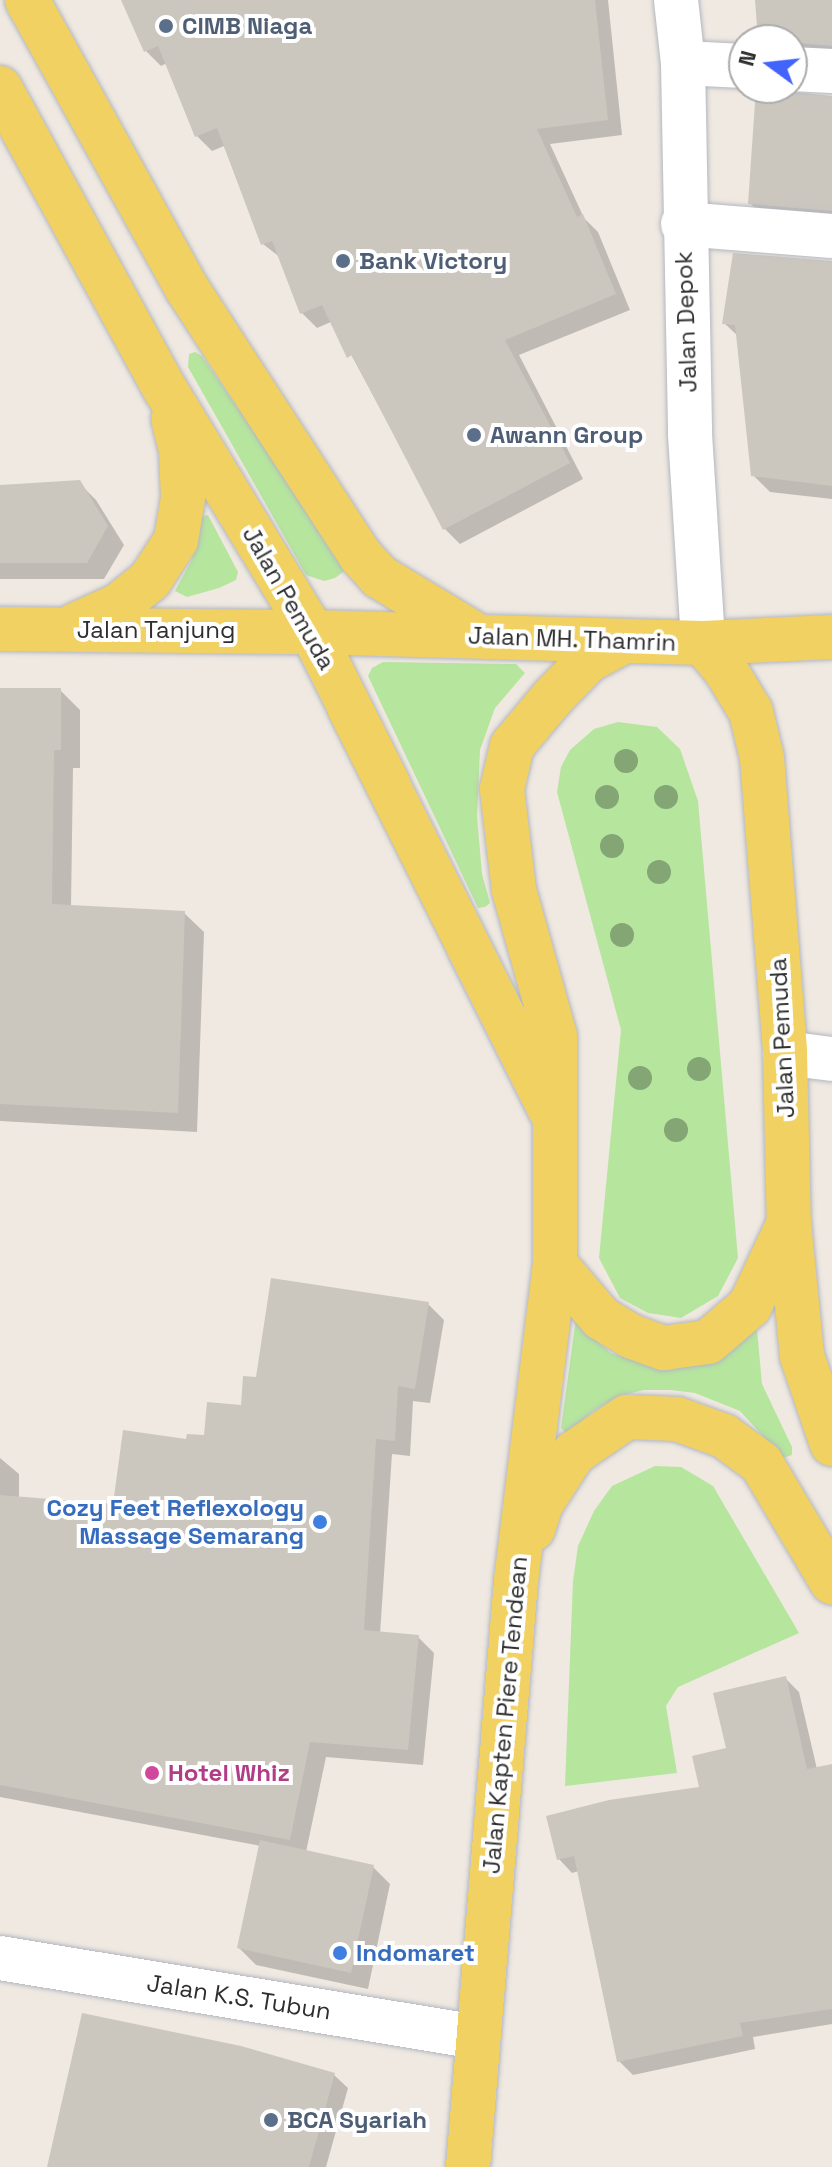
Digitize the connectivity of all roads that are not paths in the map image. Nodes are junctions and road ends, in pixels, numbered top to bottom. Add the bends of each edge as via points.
1 (27, 0) edge
2 (676, 0) edge
3 (683, 63) junction
4 (728, 65) edge
5 (808, 70) edge
6 (832, 71) edge
7 (0, 88) edge
8 (683, 224) junction
9 (832, 236) edge
10 (165, 389) junction
11 (0, 629) edge
12 (65, 630) junction
13 (312, 632) junction
14 (477, 635) junction
15 (832, 637) edge
16 (624, 641) junction
17 (703, 643) junction
18 (785, 1053) junction
19 (832, 1059) edge
20 (555, 1120) junction
21 (789, 1223) junction
22 (555, 1264) junction
23 (832, 1444) edge
24 (516, 1581) junction
25 (832, 1582) edge
26 (0, 1958) edge
27 (477, 2037) junction
28 (468, 2167) edge

1 - 14 main road via 186,287 360,555 380,577
2 - 3 street, Jalan Depok
3 - 4 street
3 - 8 street, Jalan Depok
5 - 6 street
7 - 10 main road, Jalan Pemuda
8 - 9 street
8 - 17 street, Jalan Depok
10 - 12 main road via 181,450 183,498 176,540 150,580 119,605
10 - 13 main road, Jalan Pemuda
11 - 12 main road, Jalan Tanjung
12 - 13 main road, Jalan Tanjung
13 - 14 main road, Jalan MH. Thamrin
13 - 20 main road, Jalan Pemuda
14 - 16 main road, Jalan MH. Thamrin
15 - 17 main road, Jalan MH. Thamrin
16 - 17 main road, Jalan MH. Thamrin
16 - 20 main road, Jalan Pemuda via 589,660 512,746 502,789 514,890 555,1036
17 - 18 main road, Jalan Pemuda via 751,712 762,758
18 - 19 street
18 - 21 main road, Jalan Pemuda
20 - 22 main road, Jalan Pemuda
21 - 22 main road via 750,1306 708,1342 664,1348 633,1337 601,1318
21 - 23 main road, Jalan Pemuda via 802,1356
22 - 24 main road, Jalan Kapten Piere Tendean
24 - 25 main road via 541,1504 574,1453 627,1417 677,1419 724,1436 761,1463
24 - 27 main road, Jalan Kapten Piere Tendean
26 - 27 street, Jalan K.S. Tubun
27 - 28 main road, Jalan Kapten Piere Tendean

